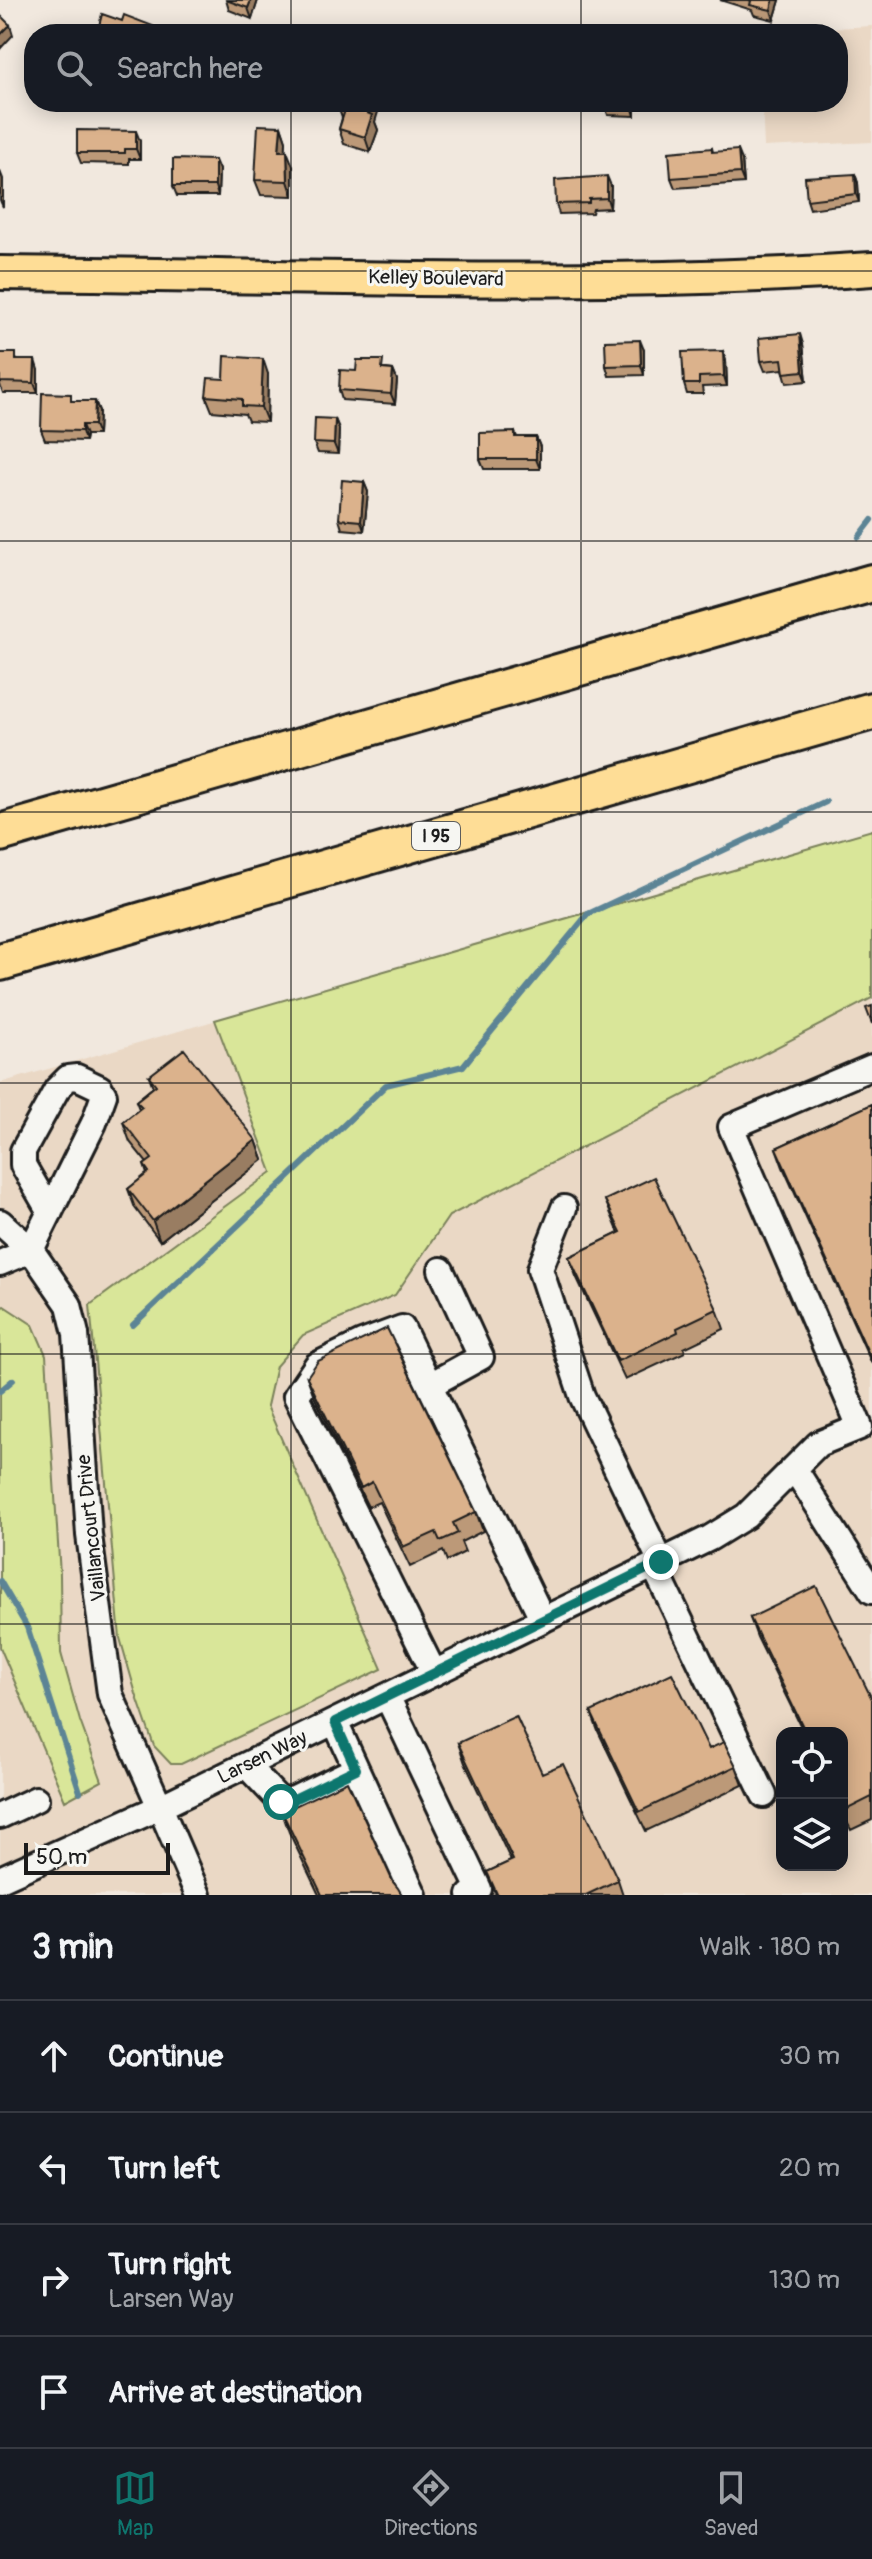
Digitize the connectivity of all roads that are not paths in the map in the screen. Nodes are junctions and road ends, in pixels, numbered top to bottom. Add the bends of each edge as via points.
1 (872, 269) edge
2 (0, 273) edge
3 (872, 583) edge
4 (872, 711) edge
5 (0, 833) edge
6 (0, 962) edge
7 (872, 1067) edge
8 (564, 1208) dead end
9 (50, 1212) junction
10 (0, 1222) edge
11 (31, 1250) junction
12 (0, 1263) edge
13 (441, 1270) dead end
14 (430, 1385) junction
15 (866, 1436) edge
16 (794, 1468) junction
17 (657, 1564) junction
18 (872, 1591) edge
19 (543, 1620) junction
20 (434, 1673) junction
21 (387, 1696) junction
22 (335, 1722) junction
23 (246, 1765) junction
24 (356, 1769) junction
25 (764, 1795) dead end
26 (36, 1799) dead end
27 (160, 1807) junction
28 (0, 1816) edge
29 (0, 1879) edge
30 (198, 1895) edge
31 (414, 1895) edge
32 (470, 1895) edge

1 - 2 main road, Kelley Boulevard via 575,280
3 - 5 highway
4 - 6 highway, I 95
7 - 15 street via 731,1127
8 - 17 street via 540,1269 582,1396
9 - 9 street via 103,1104 100,1088 77,1077 57,1089 23,1151 23,1165
9 - 11 street
10 - 11 street, Vaillancourt Drive
11 - 12 street
11 - 27 street, Vaillancourt Drive via 69,1305 76,1334 89,1535 110,1694
13 - 14 street via 481,1357
14 - 19 street
14 - 20 street via 402,1328 317,1365 296,1396
15 - 16 street, Larsen Way via 818,1444
16 - 17 street, Larsen Way via 746,1516
16 - 18 street
17 - 19 street, Larsen Way
17 - 25 street
19 - 20 street, Larsen Way
20 - 21 street, Larsen Way
21 - 22 street, Larsen Way
21 - 32 street via 479,1889
22 - 23 street, Larsen Way
22 - 24 street
23 - 24 street via 281,1802
23 - 27 street, Larsen Way
24 - 31 street
26 - 28 street
27 - 29 street, Larsen Way
27 - 30 street, Vaillancourt Drive

